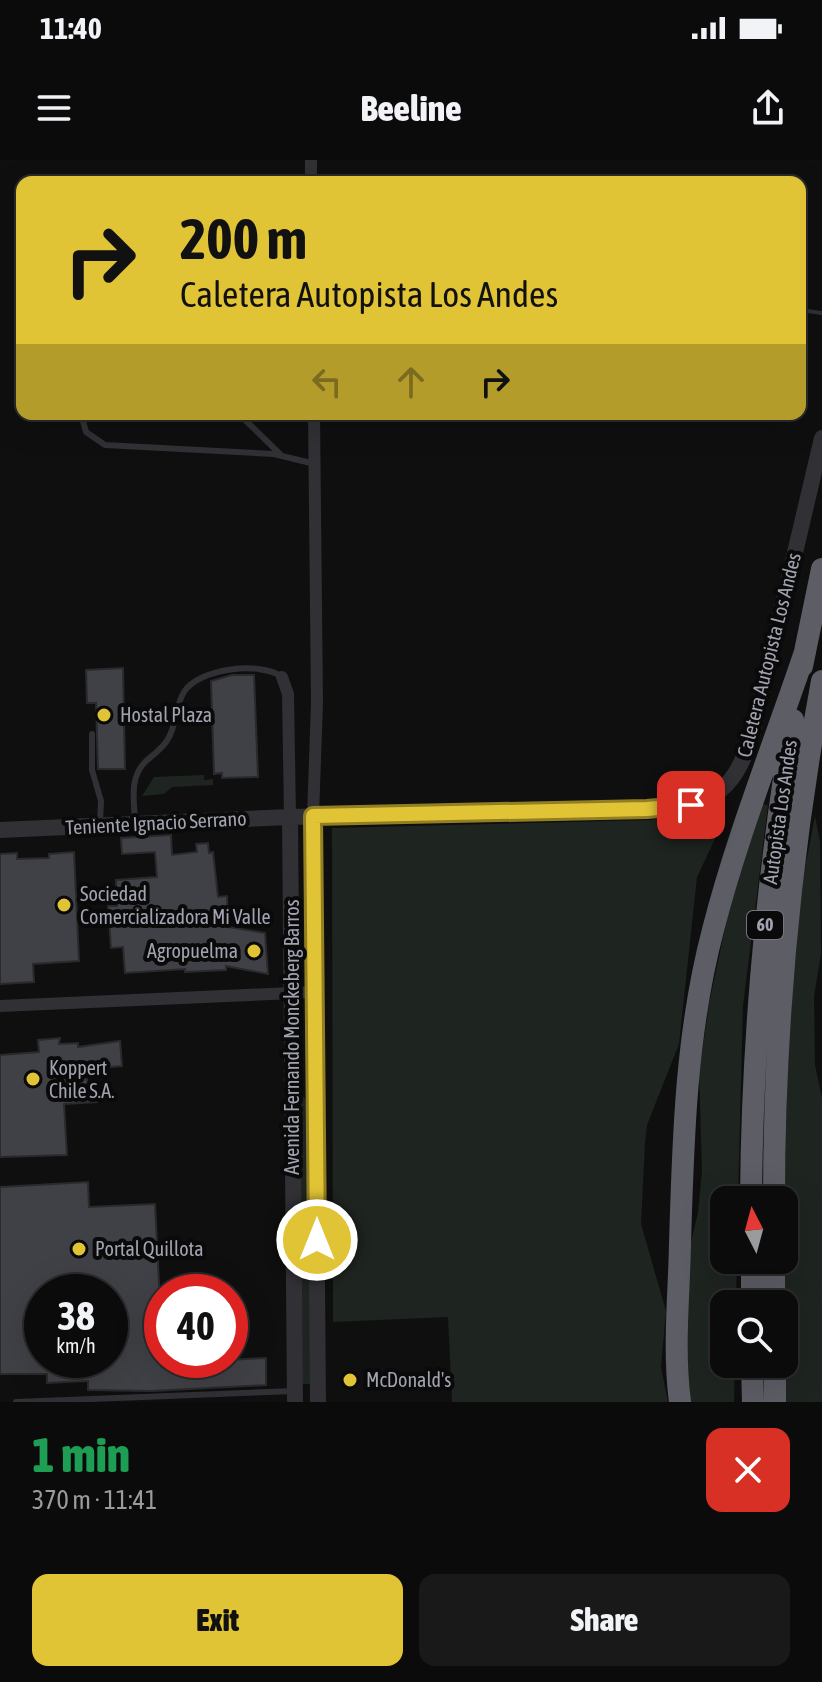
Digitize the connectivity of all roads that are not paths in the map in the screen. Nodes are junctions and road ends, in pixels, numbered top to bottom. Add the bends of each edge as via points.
1 (83, 420) edge
2 (245, 420) edge
3 (314, 420) edge
4 (822, 438) edge
5 (281, 455) junction
6 (315, 464) junction
7 (822, 569) edge
8 (805, 652) junction
9 (282, 677) joint
10 (822, 681) edge
11 (92, 734) dead end
12 (313, 816) junction
13 (290, 817) junction
14 (135, 824) junction
15 (100, 826) junction
16 (0, 830) edge
17 (292, 992) junction
18 (315, 992) junction
19 (0, 1006) edge
20 (751, 1186) edge
21 (774, 1186) edge
22 (752, 1378) edge
23 (775, 1378) edge
24 (295, 1396) edge
25 (318, 1398) edge
26 (16, 1402) edge
27 (680, 1402) edge
28 (753, 1402) edge
29 (775, 1402) edge

1 - 5 lane via 86,432 105,445
2 - 5 lane
3 - 6 street
4 - 12 street, Caletera Autopista Los Andes via 752,735 743,763 719,792 691,805 671,807
5 - 6 lane
6 - 12 street
7 - 8 highway, Autopista Los Andes / 60
8 - 20 highway, Autopista Los Andes / 60 via 760,969
8 - 27 highway via 727,882 702,977 685,1100 676,1348
9 - 13 street via 288,694
9 - 14 lane via 268,669 240,670 212,673 190,684 166,742 136,774
10 - 21 highway, Autopista Los Andes / 60 via 783,952
11 - 15 lane
12 - 13 street, Teniente Ignacio Serrano
12 - 18 street, Avenida Fernando Monckeberg Barros
13 - 14 street, Teniente Ignacio Serrano
13 - 17 street, Avenida Fernando Monckeberg Barros
14 - 15 street, Teniente Ignacio Serrano
15 - 16 street, Teniente Ignacio Serrano
17 - 18 street
17 - 19 street
17 - 24 street, Avenida Fernando Monckeberg Barros
18 - 25 street, Avenida Fernando Monckeberg Barros
22 - 28 highway
23 - 29 highway
24 - 25 street
24 - 26 lane

